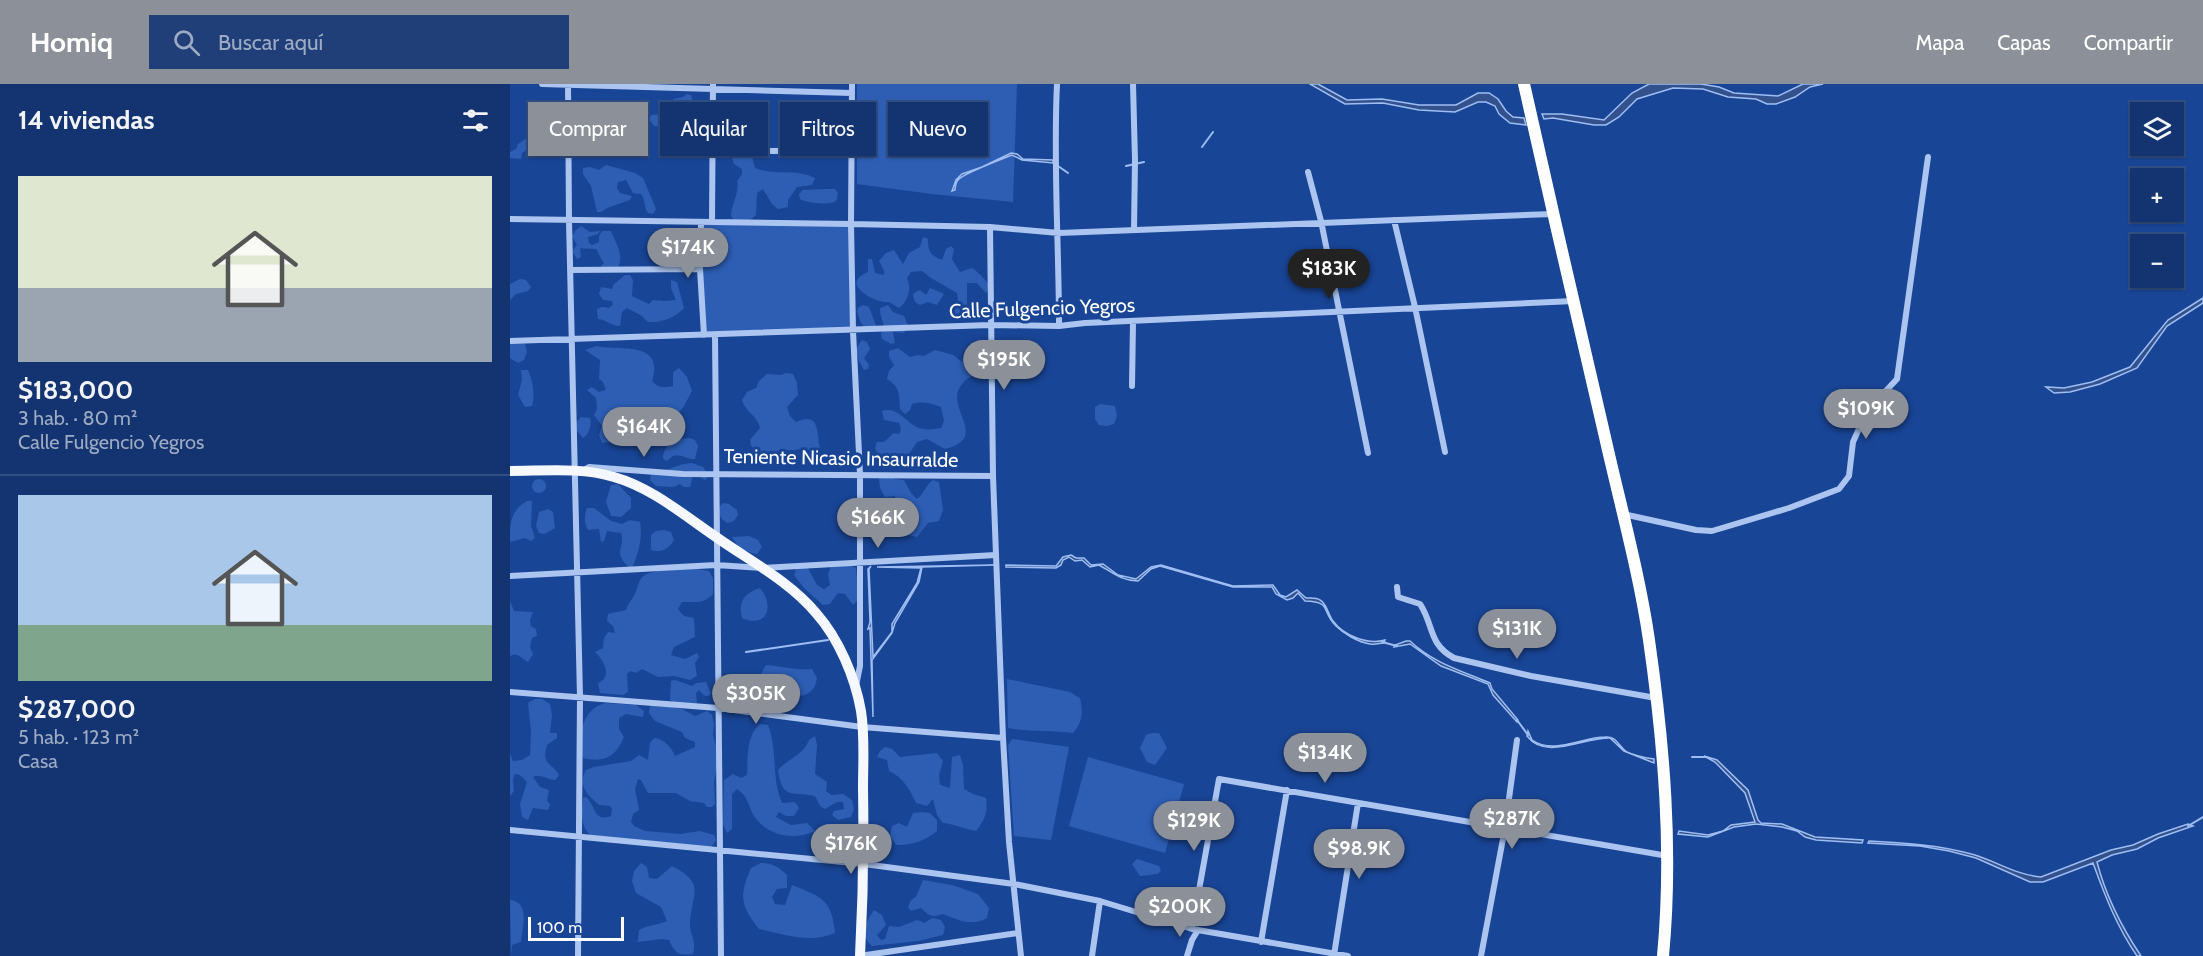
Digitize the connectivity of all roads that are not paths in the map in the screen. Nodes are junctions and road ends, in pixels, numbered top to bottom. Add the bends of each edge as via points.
1 (543, 84) edge
2 (852, 84) edge
3 (1057, 84) edge
4 (1133, 84) edge
5 (1524, 84) edge
6 (568, 85) edge
7 (713, 87) edge
8 (852, 93) junction
9 (852, 102) edge
10 (771, 151) dead end
11 (780, 151) edge
12 (852, 156) edge
13 (1928, 157) dead end
14 (1308, 172) dead end
15 (1553, 214) junction
16 (510, 219) edge
17 (1394, 220) junction
18 (569, 221) junction
19 (1321, 221) junction
20 (712, 222) junction
21 (701, 223) junction
22 (851, 224) junction
23 (990, 227) junction
24 (1134, 230) junction
25 (1059, 233) junction
26 (700, 269) junction
27 (570, 270) junction
28 (1574, 301) junction
29 (1415, 307) junction
30 (1338, 312) junction
31 (1133, 322) junction
32 (991, 325) junction
33 (1059, 326) junction
34 (853, 331) junction
35 (704, 335) junction
36 (715, 335) junction
37 (573, 339) junction
38 (510, 341) edge
39 (1132, 386) dead end
40 (1445, 452) dead end
41 (1368, 453) dead end
42 (510, 471) edge
43 (578, 472) junction
44 (717, 473) junction
45 (860, 474) junction
46 (993, 476) junction
47 (1623, 514) junction
48 (716, 537) junction
49 (996, 555) junction
50 (860, 561) junction
51 (716, 565) junction
52 (762, 568) junction
53 (577, 574) junction
54 (510, 576) edge
55 (1397, 587) dead end
56 (856, 690) junction
57 (510, 692) edge
58 (580, 697) junction
59 (1657, 698) junction
60 (718, 708) junction
61 (862, 727) junction
62 (1003, 738) junction
63 (1517, 740) dead end
64 (1287, 790) junction
65 (1358, 803) junction
66 (1505, 828) junction
67 (510, 830) edge
68 (580, 836) junction
69 (721, 851) junction
70 (1668, 856) junction
71 (864, 864) junction
72 (1014, 884) junction
73 (1100, 901) junction
74 (1195, 929) junction
75 (1017, 933) junction
76 (1261, 942) junction
77 (1334, 955) edge
78 (578, 956) edge
79 (721, 956) edge
80 (860, 956) edge
81 (1021, 956) edge
82 (1092, 956) edge
83 (1187, 956) edge
84 (1348, 956) edge
85 (1481, 956) edge
86 (1663, 956) edge

1 - 6 street
2 - 8 street
3 - 25 street
4 - 24 street
5 - 15 highway
6 - 7 street
6 - 18 street
7 - 8 street
7 - 20 street
8 - 9 street
10 - 11 street
12 - 22 street
13 - 47 street via 1897,379 1867,411 1853,442 1849,476 1839,489 1712,531
14 - 19 street
15 - 17 street
15 - 28 highway
16 - 18 street
17 - 19 street
17 - 29 street
18 - 21 street
18 - 27 street
19 - 24 street
19 - 30 street
20 - 21 street
20 - 22 street
21 - 26 street
22 - 23 street
22 - 34 street
23 - 25 street
23 - 32 street
24 - 25 street
25 - 33 street
26 - 27 street
26 - 35 street
27 - 37 street
28 - 29 street, Calle Fulgencio Yegros
28 - 47 highway
29 - 30 street, Calle Fulgencio Yegros
29 - 40 street
30 - 31 street, Calle Fulgencio Yegros
30 - 41 street
31 - 33 street, Calle Fulgencio Yegros
31 - 39 street
32 - 33 street, Calle Fulgencio Yegros
32 - 34 street, Calle Fulgencio Yegros
32 - 46 street
34 - 36 street, Calle Fulgencio Yegros
34 - 45 street
35 - 36 street, Calle Fulgencio Yegros
35 - 37 street, Calle Fulgencio Yegros
36 - 44 street
37 - 38 street, Calle Fulgencio Yegros
37 - 43 street
42 - 43 main road
43 - 44 street, Teniente Nicasio Insaurralde via 589,467
43 - 48 main road via 613,477 636,486
43 - 53 street
44 - 45 street, Teniente Nicasio Insaurralde
44 - 48 street
45 - 46 street, Teniente Nicasio Insaurralde
45 - 50 street
46 - 49 street
47 - 59 highway
48 - 51 street
48 - 52 main road
49 - 50 street
49 - 62 street
50 - 52 street
50 - 56 street via 860,666
51 - 52 street
51 - 53 street
51 - 60 street
52 - 56 main road via 798,594 817,614 841,652
53 - 54 street
53 - 58 street
55 - 59 street via 1398,597 1420,604 1436,643 1454,657 1531,676
56 - 61 main road
57 - 58 street
58 - 60 street
58 - 68 street
59 - 70 highway
60 - 61 street
60 - 69 street
61 - 62 street
61 - 71 main road
62 - 72 street
63 - 66 street
64 - 65 street
64 - 74 street via 1219,779
64 - 76 street
65 - 66 street
65 - 77 street
66 - 70 street
66 - 85 street
67 - 68 street
68 - 69 street
68 - 78 street
69 - 71 street
69 - 79 street
70 - 86 highway
71 - 72 street
71 - 80 main road
72 - 73 street
72 - 75 street
73 - 74 street
73 - 82 street
74 - 76 street
74 - 83 street
75 - 80 street
75 - 81 street
76 - 77 street
77 - 84 street

